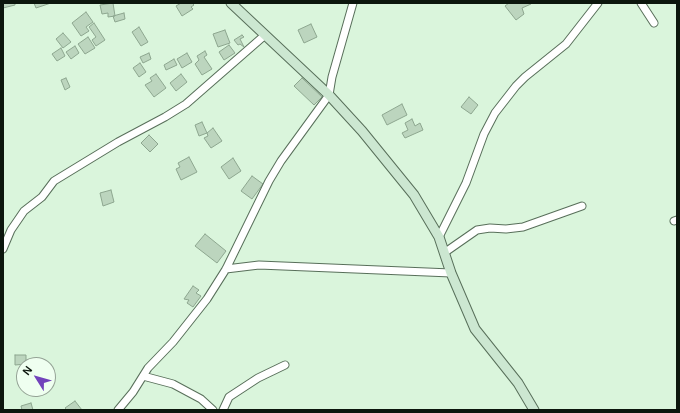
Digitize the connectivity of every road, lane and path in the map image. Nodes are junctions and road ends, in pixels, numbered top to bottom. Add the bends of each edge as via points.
1 (231, 3) edge
2 (353, 3) edge
3 (598, 3) edge
4 (640, 3) edge
5 (654, 23) dead end
6 (265, 35) junction
7 (329, 95) junction
8 (582, 206) dead end
9 (438, 237) junction
10 (3, 249) edge
11 (444, 253) junction
12 (226, 269) junction
13 (451, 273) junction
14 (285, 365) dead end
15 (143, 376) junction
16 (118, 410) edge
17 (213, 410) edge
18 (223, 410) edge
19 (534, 410) edge

1 - 6 main road
2 - 7 street
3 - 9 street via 566,44 525,77 495,113 484,134 466,183
4 - 5 street
6 - 7 main road
6 - 10 street via 186,104 54,181 42,197 24,211 11,230
7 - 9 main road via 414,195
7 - 12 street via 281,161
8 - 11 street via 523,226 477,230
9 - 11 main road
11 - 13 main road
12 - 13 street via 258,265
12 - 15 street via 207,299
13 - 19 main road via 475,329 518,383
14 - 18 street via 258,378 229,397
15 - 16 street
15 - 17 street via 173,384 201,399

